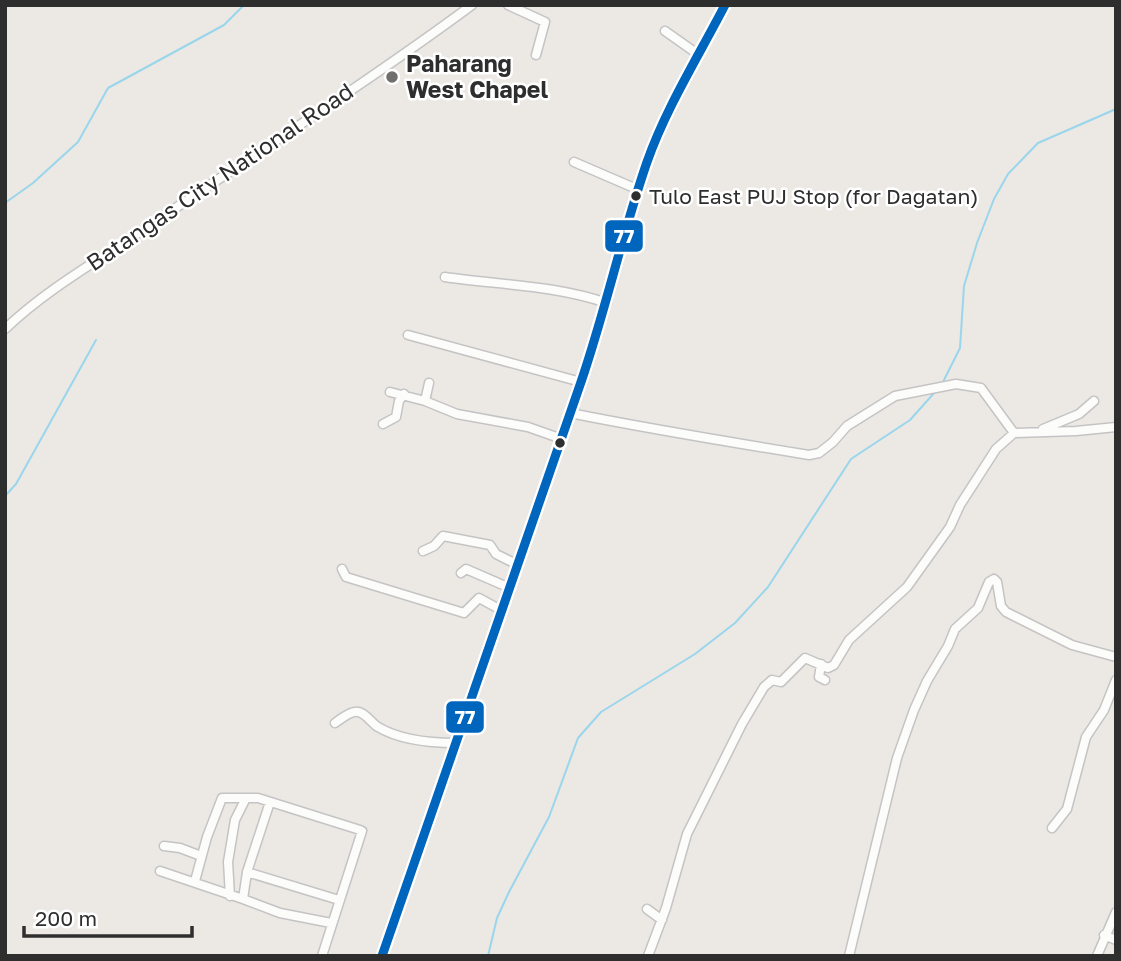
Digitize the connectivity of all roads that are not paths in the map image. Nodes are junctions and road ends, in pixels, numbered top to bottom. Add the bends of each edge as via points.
1 (472, 5) edge
2 (508, 5) edge
3 (725, 5) edge
4 (666, 31) dead end
5 (536, 55) dead end
6 (699, 55) junction
7 (574, 162) dead end
8 (639, 190) junction
9 (445, 277) dead end
10 (607, 303) junction
11 (5, 329) edge
12 (408, 335) dead end
13 (582, 382) junction
14 (429, 383) dead end
15 (390, 392) dead end
16 (404, 394) junction
17 (425, 401) junction
18 (1094, 401) dead end
19 (570, 413) junction
20 (383, 424) dead end
21 (1116, 427) edge
22 (1040, 430) junction
23 (1014, 433) junction
24 (562, 439) junction
25 (423, 551) dead end
26 (518, 565) junction
27 (342, 569) dead end
28 (461, 573) dead end
29 (510, 588) junction
30 (501, 610) junction
31 (1116, 657) edge
32 (821, 664) junction
33 (825, 680) dead end
34 (1116, 680) edge
35 (335, 723) dead end
36 (456, 743) junction
37 (246, 798) junction
38 (270, 802) junction
39 (1052, 828) dead end
40 (164, 846) dead end
41 (201, 856) junction
42 (160, 871) dead end
43 (247, 872) junction
44 (195, 881) junction
45 (230, 896) junction
46 (243, 900) junction
47 (339, 900) junction
48 (648, 909) dead end
49 (1116, 912) edge
50 (662, 920) junction
51 (331, 923) junction
52 (1104, 935) junction
53 (1116, 940) edge
54 (322, 956) edge
55 (382, 956) edge
56 (648, 956) edge
57 (849, 956) edge
58 (1097, 956) edge

1 - 11 street, Batangas City National Road via 56,286
2 - 5 street via 545,22
3 - 6 main road
4 - 6 street
6 - 8 main road via 659,134
7 - 8 street
8 - 10 main road
9 - 10 street via 557,290
10 - 13 main road
12 - 13 street
13 - 19 main road
14 - 17 street
15 - 16 street
16 - 17 street
16 - 20 street via 396,417
17 - 24 street via 457,414 528,427
18 - 22 street via 1079,414
19 - 23 street via 809,455 819,453 846,426 895,396 956,384 981,388
19 - 24 main road
21 - 22 street
22 - 23 street
23 - 32 street via 996,449 950,527 907,587 849,640 834,665
24 - 26 main road
25 - 26 street via 443,536 490,545 496,554
26 - 29 main road
27 - 30 street via 346,577 464,613 479,598
28 - 29 street via 466,569
29 - 30 main road
30 - 36 main road
31 - 57 street via 1072,645 1006,612 997,582 989,582 978,608 955,629 906,732 880,819
32 - 33 street via 819,677
32 - 50 street via 802,659 781,682 772,680 764,687 687,834
34 - 39 street via 1086,737 1067,809
35 - 36 street via 359,712 393,733
36 - 55 main road
37 - 38 street
37 - 41 street via 220,801
37 - 45 street via 236,820 228,862
38 - 43 street
38 - 47 street via 362,831
40 - 41 street
41 - 44 street
42 - 44 street
43 - 46 street
43 - 47 street
44 - 45 street
45 - 46 street
46 - 51 street
47 - 51 street
48 - 50 street
49 - 52 street
50 - 56 street
51 - 54 street
52 - 53 street
52 - 58 street

